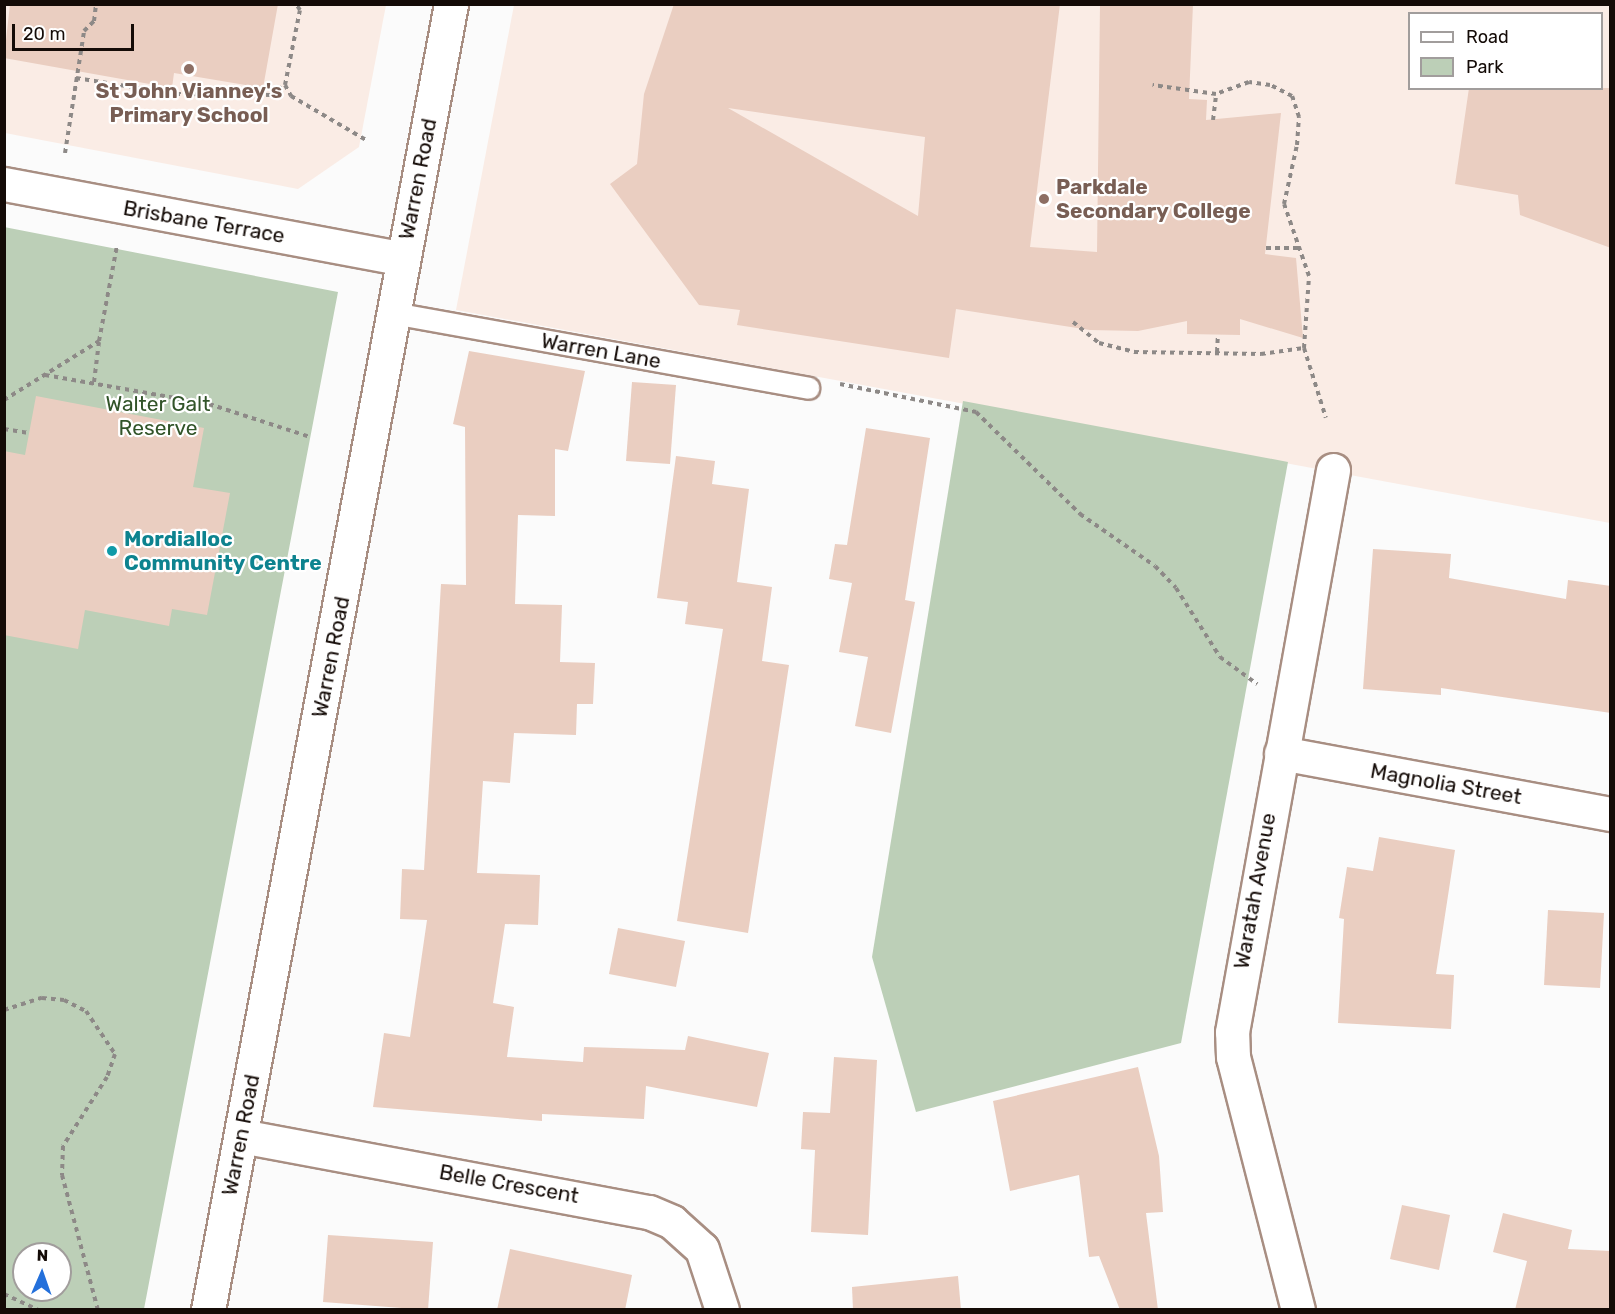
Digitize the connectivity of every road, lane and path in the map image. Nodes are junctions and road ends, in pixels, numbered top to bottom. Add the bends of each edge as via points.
1 (96, 4) edge
2 (296, 4) edge
3 (451, 4) edge
4 (76, 78) junction
5 (285, 85) junction
6 (1153, 85) dead end
7 (1216, 94) junction
8 (1213, 120) dead end
9 (366, 140) dead end
10 (65, 153) dead end
11 (4, 184) edge
12 (117, 246) dead end
13 (1266, 248) dead end
14 (1301, 248) junction
15 (404, 259) junction
16 (393, 313) junction
17 (1073, 322) dead end
18 (1218, 335) dead end
19 (99, 341) junction
20 (1304, 348) junction
21 (1217, 351) junction
22 (45, 375) junction
23 (94, 382) junction
24 (831, 383) dead end
25 (808, 388) dead end
26 (4, 400) edge
27 (1326, 418) dead end
28 (4, 429) edge
29 (29, 433) dead end
30 (310, 437) dead end
31 (1333, 470) dead end
32 (1292, 698) junction
33 (1281, 753) junction
34 (1611, 814) edge
35 (4, 1010) edge
36 (241, 1136) junction
37 (4, 1294) edge
38 (38, 1310) edge
39 (98, 1310) edge
40 (208, 1310) edge
41 (722, 1310) edge
42 (1298, 1310) edge

1 - 4 path via 94,21 84,31
2 - 5 path via 300,10
3 - 15 street, Warren Road
4 - 5 path via 225,98 271,96
4 - 10 path
5 - 9 path via 291,96
6 - 7 path
7 - 8 path
7 - 14 path via 1249,82 1270,85 1292,96 1297,135 1284,204
11 - 15 street, Brisbane Terrace
12 - 19 path
13 - 14 path
14 - 20 path via 1309,276
15 - 16 street, Warren Road
16 - 25 lane, Warren Lane
16 - 36 street, Warren Road
17 - 21 path via 1099,343 1134,352
18 - 21 path
19 - 22 path
19 - 23 path
20 - 21 path
20 - 27 path
22 - 23 path
22 - 26 path
23 - 30 path via 209,404
24 - 32 path via 976,412 1080,514 1155,566 1237,675
28 - 29 path
31 - 32 street, Waratah Avenue
32 - 33 street, Waratah Avenue
33 - 34 street, Magnolia Street
33 - 42 street, Waratah Avenue via 1232,1032 1233,1057
35 - 39 path via 42,998 64,1000 86,1011 114,1054 107,1077 63,1146 62,1175
36 - 40 street, Warren Road
36 - 41 street, Belle Crescent via 649,1212 672,1222 702,1249
37 - 38 path

